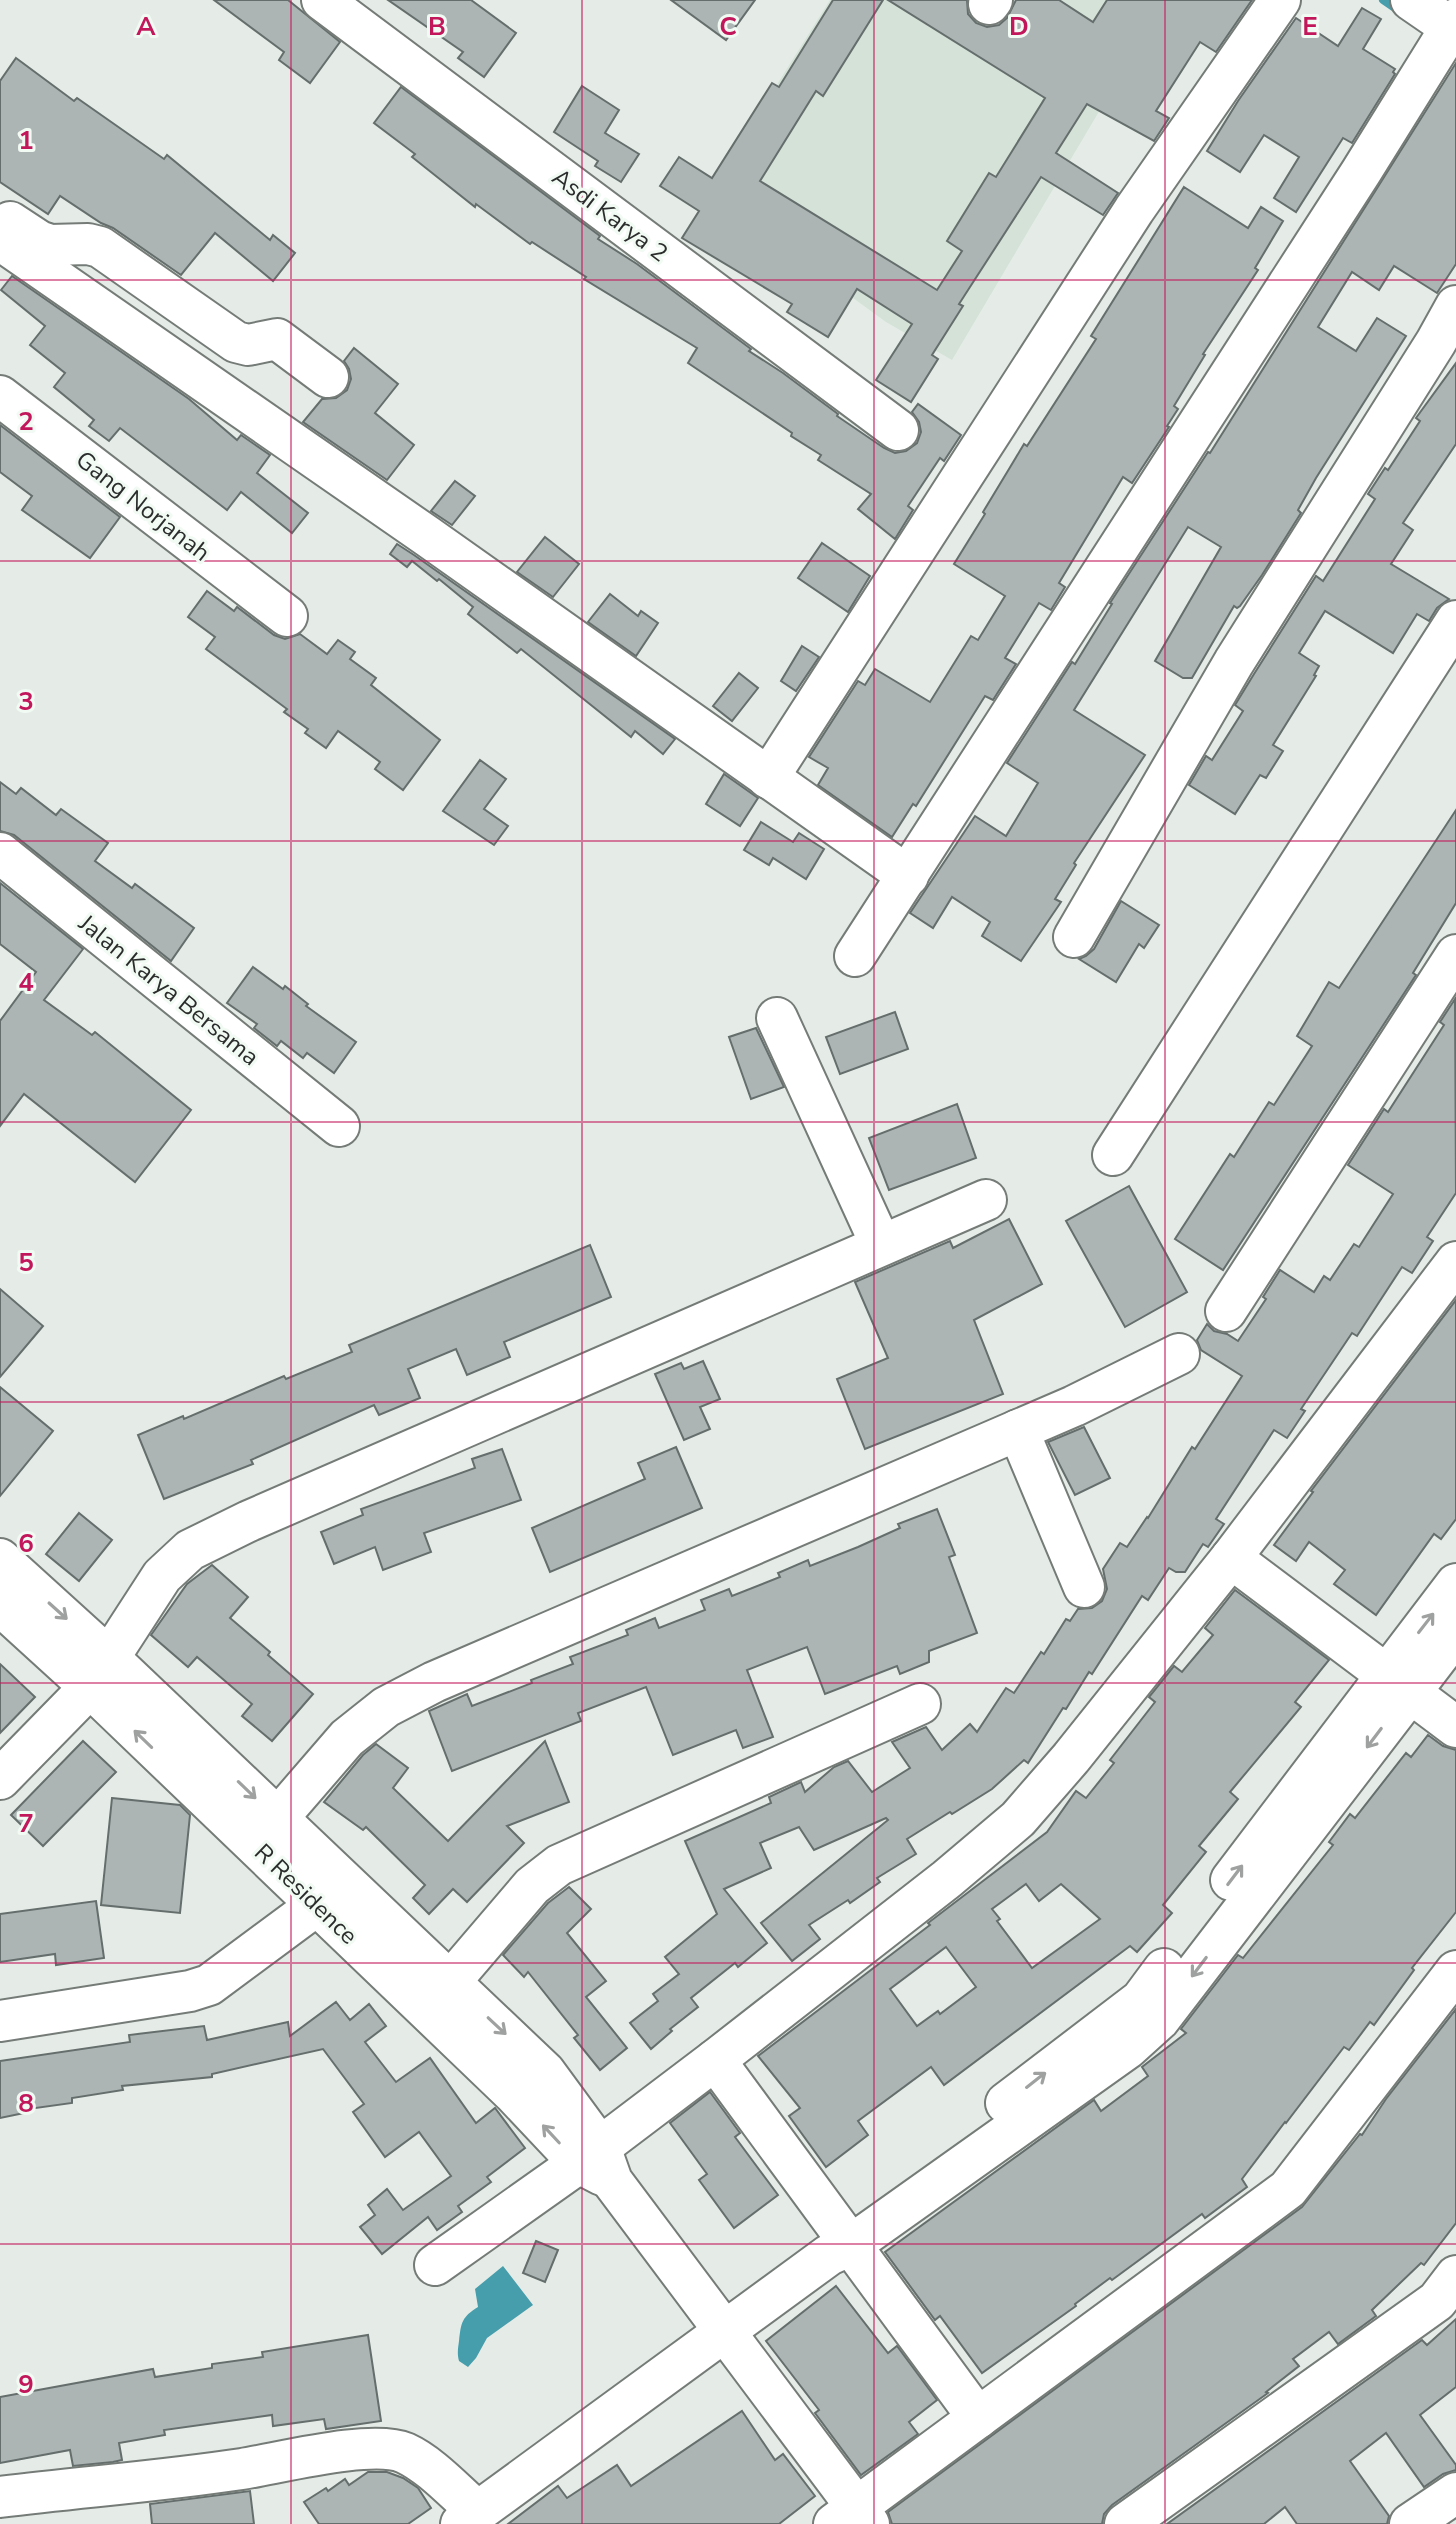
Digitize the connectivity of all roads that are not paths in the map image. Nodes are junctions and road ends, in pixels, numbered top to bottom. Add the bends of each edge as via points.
1 (322, 0) edge
2 (1280, 0) edge
3 (1411, 0) edge
4 (1450, 32) edge
5 (0, 215) edge
6 (0, 240) edge
7 (1456, 306) edge
8 (328, 377) dead end
9 (0, 396) edge
10 (898, 430) dead end
11 (287, 616) dead end
12 (1456, 621) edge
13 (768, 778) junction
14 (0, 853) edge
15 (908, 876) junction
16 (1074, 937) dead end
17 (1456, 955) edge
18 (855, 956) dead end
19 (777, 1018) dead end
20 (339, 1126) dead end
21 (1113, 1155) dead end
22 (986, 1200) dead end
23 (881, 1245) junction
24 (1456, 1262) edge
25 (1226, 1311) dead end
26 (1179, 1354) dead end
27 (1018, 1430) junction
28 (1231, 1558) junction
29 (0, 1559) edge
30 (1456, 1584) edge
31 (1084, 1587) dead end
32 (0, 1605) edge
33 (1456, 1633) edge
34 (99, 1672) junction
35 (1398, 1683) junction
36 (920, 1704) dead end
37 (1456, 1727) edge
38 (0, 1779) edge
39 (277, 1819) junction
40 (329, 1892) junction
41 (1456, 1971) edge
42 (450, 1982) junction
43 (0, 2021) edge
44 (715, 2060) junction
45 (597, 2164) junction
46 (840, 2243) junction
47 (435, 2265) dead end
48 (1450, 2298) edge
49 (724, 2331) junction
50 (978, 2418) junction
51 (1456, 2493) edge
52 (0, 2497) edge
53 (468, 2517) edge
54 (853, 2519) edge
55 (1125, 2524) edge
56 (1410, 2524) edge

1 - 10 street, Asdi Karya 2
2 - 13 street via 1134,210
3 - 4 street
4 - 15 street
5 - 8 street via 50,245 100,247 236,342 277,339
6 - 13 street
7 - 16 street via 1234,662
9 - 11 street, Gang Norjanah
12 - 21 street
13 - 15 street
14 - 20 street, Jalan Karya Bersama
15 - 18 street
17 - 25 street
19 - 23 street
22 - 23 street
23 - 34 street via 190,1550 162,1576
24 - 28 street
26 - 27 street
27 - 31 street
27 - 39 street via 386,1707 347,1738
28 - 35 street
28 - 44 street via 1018,1819
29 -> 34 street
35 -> 30 street
32 - 34 street, R Residence
33 - 35 street
34 - 38 street
34 -> 39 street
40 -> 34 street, R Residence
35 - 37 street
35 - 46 street via 1141,2000 1120,2035
36 - 42 street via 559,1865 532,1886
39 - 40 street
40 - 42 street
40 - 43 street via 209,1985
45 -> 40 street, R Residence via 514,2094
41 - 50 street via 1288,2189
42 -> 45 street via 545,2072
44 - 45 street
44 - 46 street
45 - 47 street
45 - 49 street
46 - 49 street
46 - 50 street
48 - 55 street
49 - 53 street
49 - 54 street
50 - 54 street
51 - 56 street
52 - 53 street via 372,2449 404,2453 433,2473

